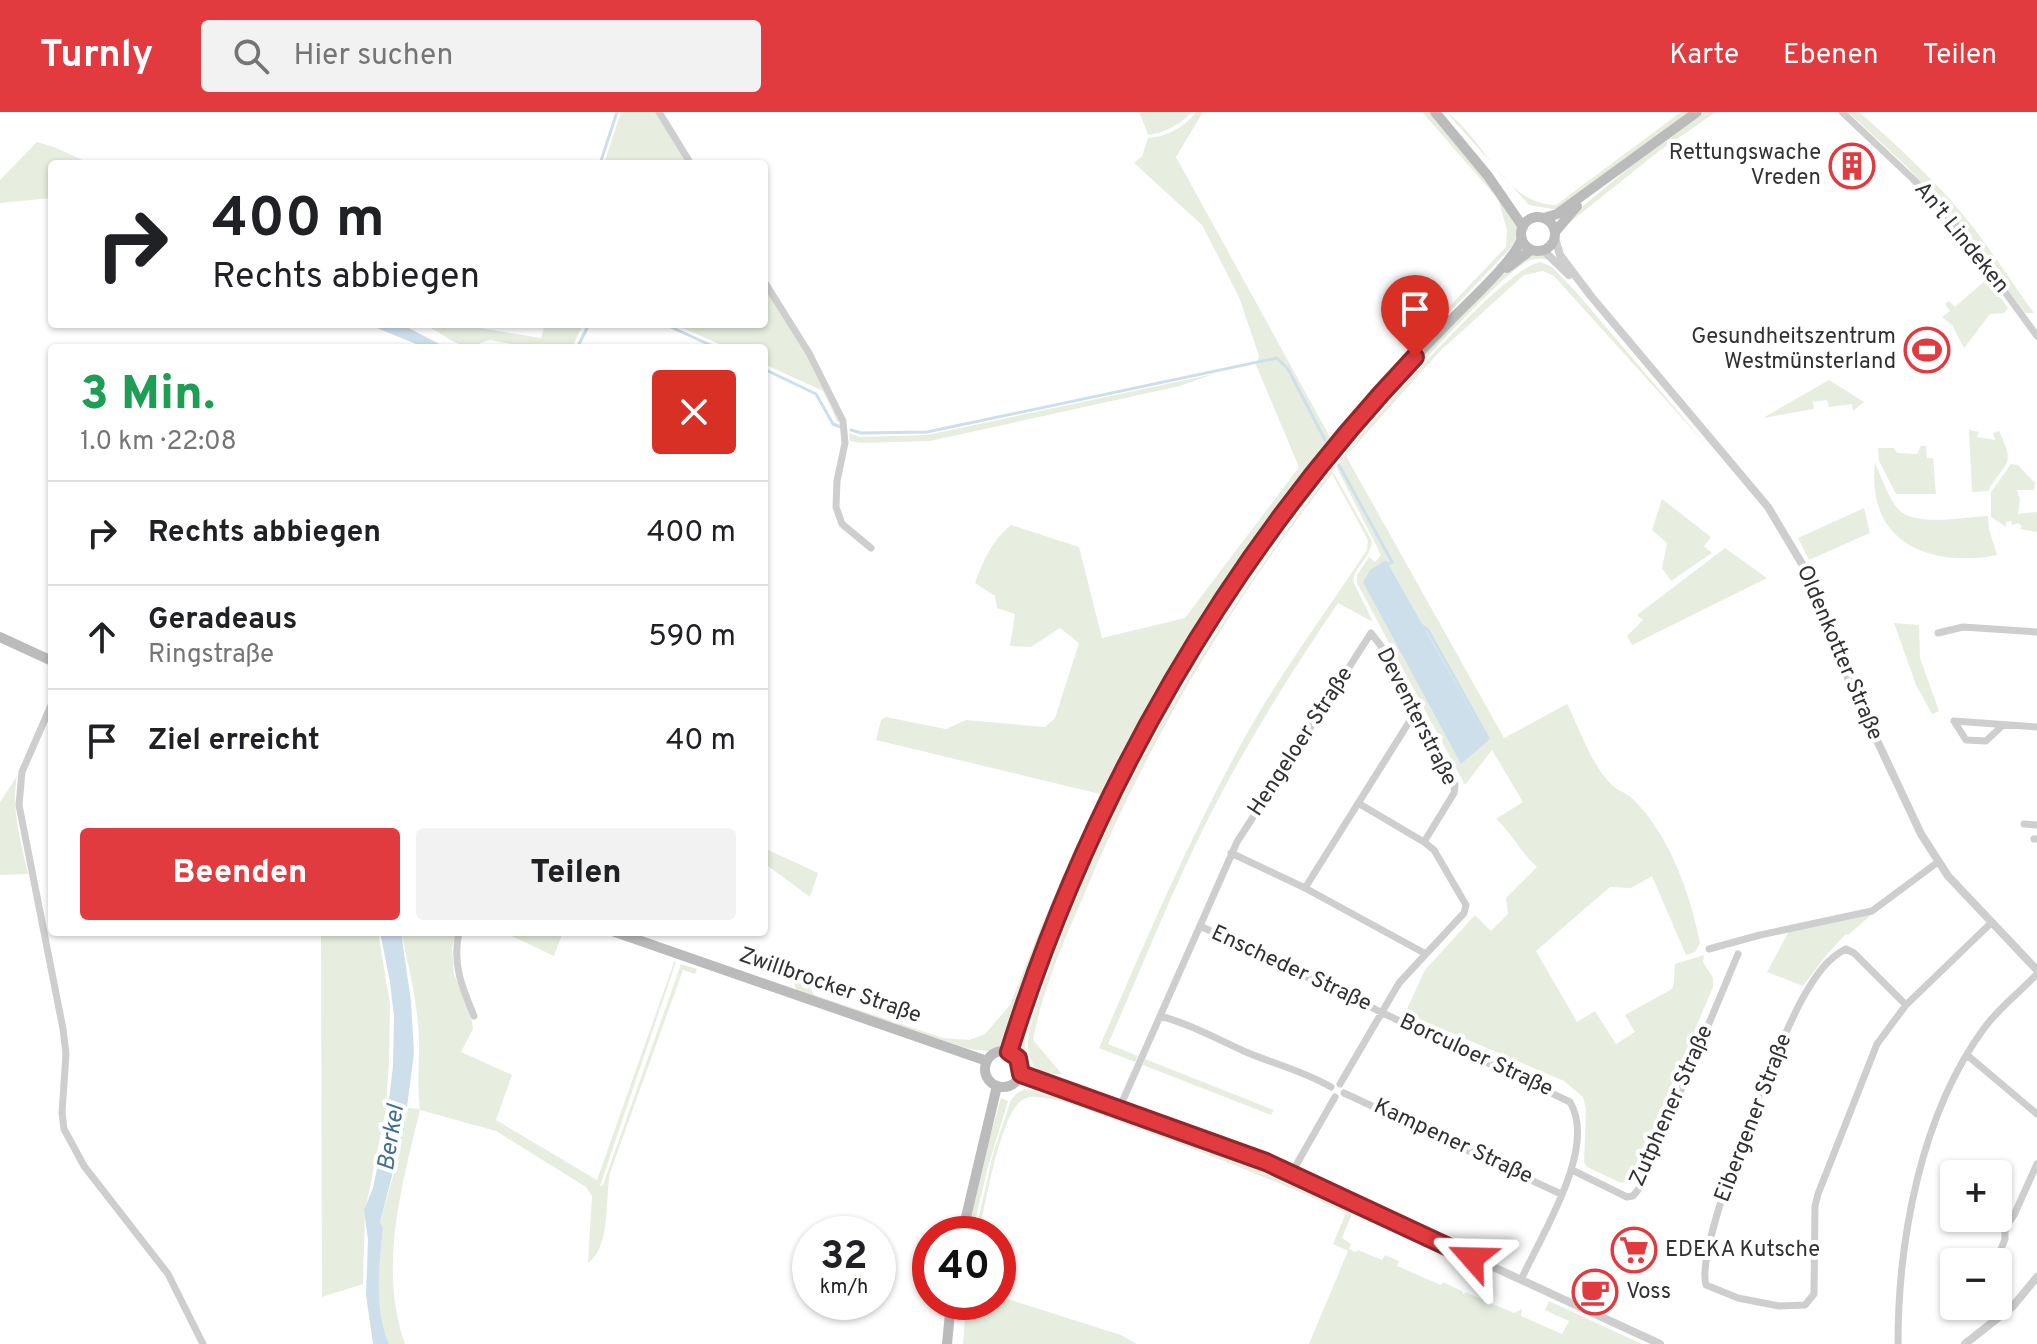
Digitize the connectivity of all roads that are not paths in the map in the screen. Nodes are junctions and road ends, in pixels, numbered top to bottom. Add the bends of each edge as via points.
1 (659, 112) edge
2 (1435, 112) edge
3 (1697, 112) edge
4 (1842, 112) edge
5 (689, 160) edge
6 (1488, 176) junction
7 (1598, 185) junction
8 (1538, 218) junction
9 (1523, 227) junction
10 (1555, 235) junction
11 (1522, 239) junction
12 (1531, 250) junction
13 (1544, 251) junction
14 (768, 287) edge
15 (1590, 295) junction
16 (1469, 301) junction
17 (2037, 336) edge
18 (871, 548) dead end
19 (2037, 632) edge
20 (1371, 633) joint
21 (1938, 633) dead end
22 (0, 637) edge
23 (48, 659) edge
24 (1416, 711) junction
25 (48, 712) edge
26 (2004, 725) junction
27 (2037, 727) edge
28 (1358, 803) junction
29 (2024, 824) dead end
30 (2037, 825) edge
31 (1424, 842) junction
32 (1231, 853) junction
33 (1938, 862) junction
34 (1222, 873) joint
35 (1305, 888) junction
36 (1991, 923) junction
37 (1200, 926) junction
38 (458, 936) edge
39 (627, 936) edge
40 (1709, 949) dead end
41 (1426, 954) junction
42 (1738, 954) dead end
43 (2037, 972) edge
44 (1906, 1005) junction
45 (1382, 1012) junction
46 (474, 1016) dead end
47 (1160, 1016) junction
48 (1009, 1052) junction
49 (1967, 1055) junction
50 (987, 1061) junction
51 (1021, 1074) junction
52 (997, 1086) junction
53 (1336, 1086) junction
54 (1344, 1093) junction
55 (1335, 1097) junction
56 (1119, 1109) junction
57 (2037, 1114) edge
58 (2037, 1164) edge
59 (1572, 1170) junction
60 (1291, 1174) junction
61 (1561, 1194) junction
62 (966, 1216) edge
63 (2001, 1248) edge
64 (2037, 1277) edge
65 (1521, 1280) junction
66 (949, 1320) edge
67 (203, 1344) edge
68 (947, 1344) edge
69 (1660, 1344) edge
70 (1898, 1344) edge
71 (1965, 1344) edge

1 - 5 street
2 - 6 main road
3 - 7 main road
4 - 17 street, An't Lindeken via 1948,215
6 - 8 main road
6 - 9 main road
7 - 8 main road via 1557,214
7 - 10 main road
8 - 9 main road
8 - 10 main road via 1551,223
9 - 11 main road
10 - 13 main road
10 - 15 street via 1560,255
11 - 12 main road
11 - 16 main road
12 - 13 main road
12 - 16 main road
13 - 15 street
14 - 18 street via 843,421 836,507 842,524
15 - 33 street, Oldenkotter Straße via 1740,471 1790,541 1885,760
16 - 48 main road via 1324,459 1264,538 1176,673 1066,890
19 - 21 street via 1963,627
20 - 24 street, Deventerstraße
20 - 32 street, Hengeloer Straße
22 - 23 main road
24 - 28 street
24 - 31 street, Deventerstraße via 1455,785
25 - 67 street via 22,772 19,805 63,1029 64,1129 84,1166 168,1274
26 - 26 street via 1986,741 1966,740 1954,721
26 - 27 street
28 - 31 street
28 - 35 street
29 - 30 street
31 - 41 street via 1466,905
32 - 34 street, Hengeloer Straße
32 - 35 street
33 - 36 street, Oldenkotter Straße
33 - 40 street via 1872,911
34 - 37 street, Enscheder Straße
35 - 41 street
36 - 43 street, Oldenkotter Straße
36 - 44 street
37 - 45 street, Enscheder Straße
37 - 47 street, Enscheder Straße
38 - 46 street via 457,971
39 - 50 main road, Zwillbrocker Straße
41 - 45 street
42 - 59 street, Zutphener Straße via 1641,1186 1627,1197
43 - 49 street
44 - 44 street, Eibergener Straße via 1877,1044 1818,1194 1814,1294 1805,1305 1779,1306 1706,1285 1707,1254 1728,1180 1791,1020 1822,969 1846,949
45 - 53 street
45 - 59 street, Borculoer Straße via 1570,1102 1579,1126
47 - 53 street
47 - 56 street, Enscheder Straße
48 - 50 main road via 994,1053
48 - 51 main road via 1018,1058
49 - 57 street
49 - 70 street via 1932,1135 1910,1215 1902,1255
50 - 52 main road via 987,1076
51 - 52 main road via 1014,1083
51 - 56 street
52 - 62 main road
53 - 54 street
53 - 55 street via 1331,1091
54 - 55 street
54 - 61 street, Kampener Straße
55 - 60 street
56 - 60 street
58 - 63 street via 2005,1228
59 - 61 street, Borculoer Straße
60 - 65 street
61 - 65 street, Borculoer Straße
64 - 71 street via 2013,1306
65 - 69 street
66 - 68 main road

